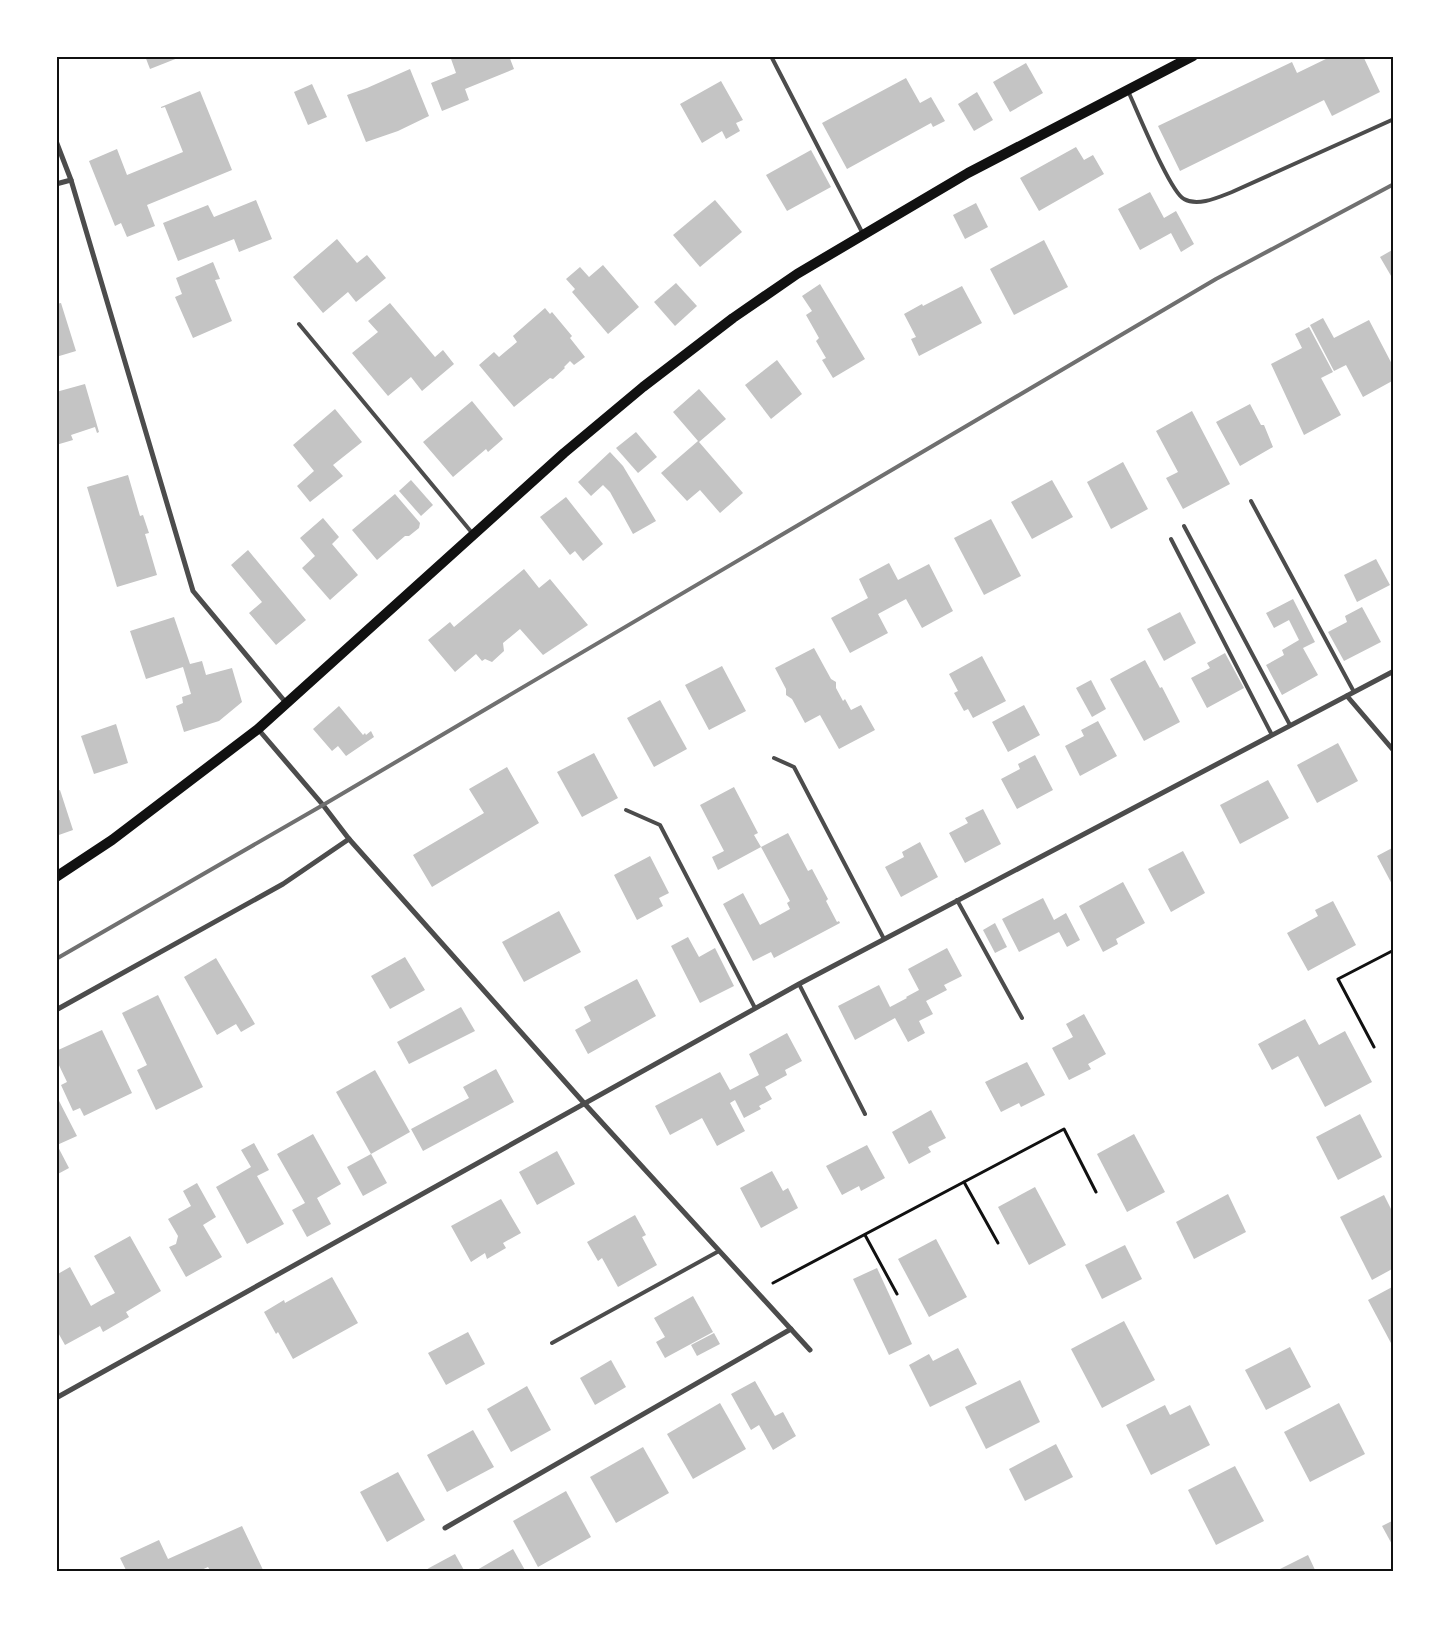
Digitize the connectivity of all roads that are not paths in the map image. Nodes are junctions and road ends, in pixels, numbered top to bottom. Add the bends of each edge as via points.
1 (1193, 56) edge
2 (772, 58) dead end
3 (1127, 89) junction
4 (1394, 118) edge
5 (56, 141) edge
6 (71, 180) junction
7 (56, 184) edge
8 (863, 234) junction
9 (299, 324) dead end
10 (1252, 501) dead end
11 (1184, 526) dead end
12 (474, 535) junction
13 (1172, 539) dead end
14 (1394, 671) edge
15 (1354, 692) junction
16 (1347, 696) junction
17 (287, 704) junction
18 (1290, 725) junction
19 (258, 729) junction
20 (1272, 735) junction
21 (1394, 751) edge
22 (774, 758) dead end
23 (626, 810) dead end
24 (349, 839) junction
25 (56, 877) edge
26 (957, 900) junction
27 (884, 939) junction
28 (799, 984) junction
29 (755, 1008) junction
30 (56, 1010) edge
31 (1022, 1018) dead end
32 (584, 1103) junction
33 (865, 1114) dead end
34 (719, 1251) junction
35 (791, 1329) junction
36 (552, 1343) dead end
37 (810, 1350) dead end
38 (56, 1398) edge
39 (445, 1528) dead end

1 - 3 main road
2 - 8 lane
3 - 4 lane via 1168,178 1177,193 1191,202 1232,192
3 - 8 main road via 968,173
5 - 6 street
6 - 7 street
6 - 17 street via 193,591
8 - 12 main road via 732,318 564,453
9 - 12 lane
10 - 15 lane
11 - 18 lane
12 - 17 main road
13 - 20 lane
14 - 15 street
15 - 16 street
16 - 18 street
16 - 21 street
17 - 19 main road
18 - 20 street
19 - 24 street
19 - 25 main road via 112,840
20 - 26 street
22 - 27 lane via 794,767
23 - 29 lane via 660,825
24 - 30 street via 283,884
24 - 32 street
26 - 27 street
26 - 31 lane
27 - 28 street
28 - 29 street
28 - 33 lane
29 - 32 street
32 - 34 street
32 - 38 street
34 - 35 street
34 - 36 lane
35 - 37 street
35 - 39 street

